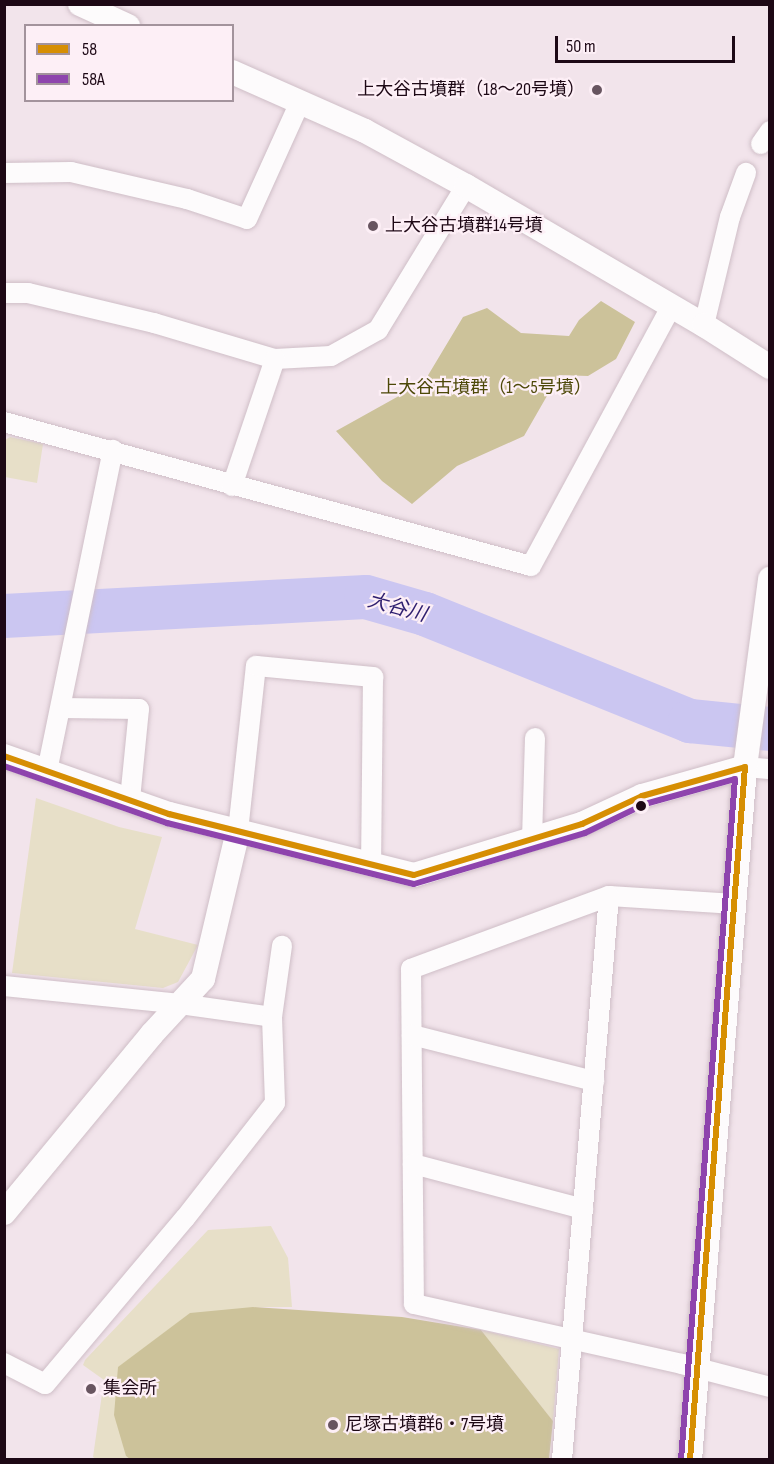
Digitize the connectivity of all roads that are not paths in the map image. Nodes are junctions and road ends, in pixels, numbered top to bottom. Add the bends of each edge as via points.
1 (80, 4) edge
2 (124, 24) edge
3 (234, 73) edge
4 (300, 102) junction
5 (4, 173) edge
6 (746, 173) dead end
7 (466, 186) junction
8 (4, 293) edge
9 (671, 307) junction
10 (704, 325) junction
11 (275, 359) junction
12 (770, 367) edge
13 (4, 422) edge
14 (113, 450) junction
15 (232, 486) junction
16 (770, 579) edge
17 (62, 708) junction
18 (535, 738) dead end
19 (4, 756) edge
20 (747, 756) junction
21 (770, 769) edge
22 (47, 771) junction
23 (130, 799) junction
24 (238, 831) junction
25 (532, 840) junction
26 (371, 866) junction
27 (609, 896) junction
28 (735, 904) junction
29 (282, 946) dead end
30 (8, 991) edge
31 (180, 1004) junction
32 (272, 1017) junction
33 (412, 1035) junction
34 (594, 1081) junction
35 (413, 1164) junction
36 (583, 1209) junction
37 (4, 1213) edge
38 (572, 1340) junction
39 (4, 1363) edge
40 (698, 1368) junction
41 (770, 1387) edge
42 (562, 1460) edge
43 (690, 1460) edge

1 - 2 street
3 - 4 street
4 - 5 street via 247,219 187,199 71,172
4 - 7 street via 365,131
6 - 10 street via 730,217
7 - 9 street
7 - 11 street via 378,330 331,356
8 - 11 street via 28,293 143,320
9 - 10 street
9 - 15 street via 531,566
10 - 12 street
11 - 15 street
13 - 14 street
14 - 15 street
14 - 17 street
16 - 20 street
17 - 22 street
17 - 23 street via 139,709
18 - 25 street
19 - 22 street
20 - 21 street
20 - 25 street via 642,796 582,824
20 - 28 street
22 - 23 street
23 - 24 street via 169,814
24 - 26 street
24 - 26 street via 256,666 373,677
24 - 31 street via 203,979
25 - 26 street via 414,875
27 - 28 street
27 - 33 street via 411,969
27 - 34 street
28 - 40 street
29 - 32 street
30 - 31 street
31 - 32 street
31 - 37 street
32 - 39 street via 275,1102 268,1112 45,1384
33 - 34 street
33 - 35 street
34 - 36 street
35 - 36 street
35 - 38 street via 414,1304
36 - 38 street
38 - 40 street
38 - 42 street
40 - 41 street
40 - 43 street

